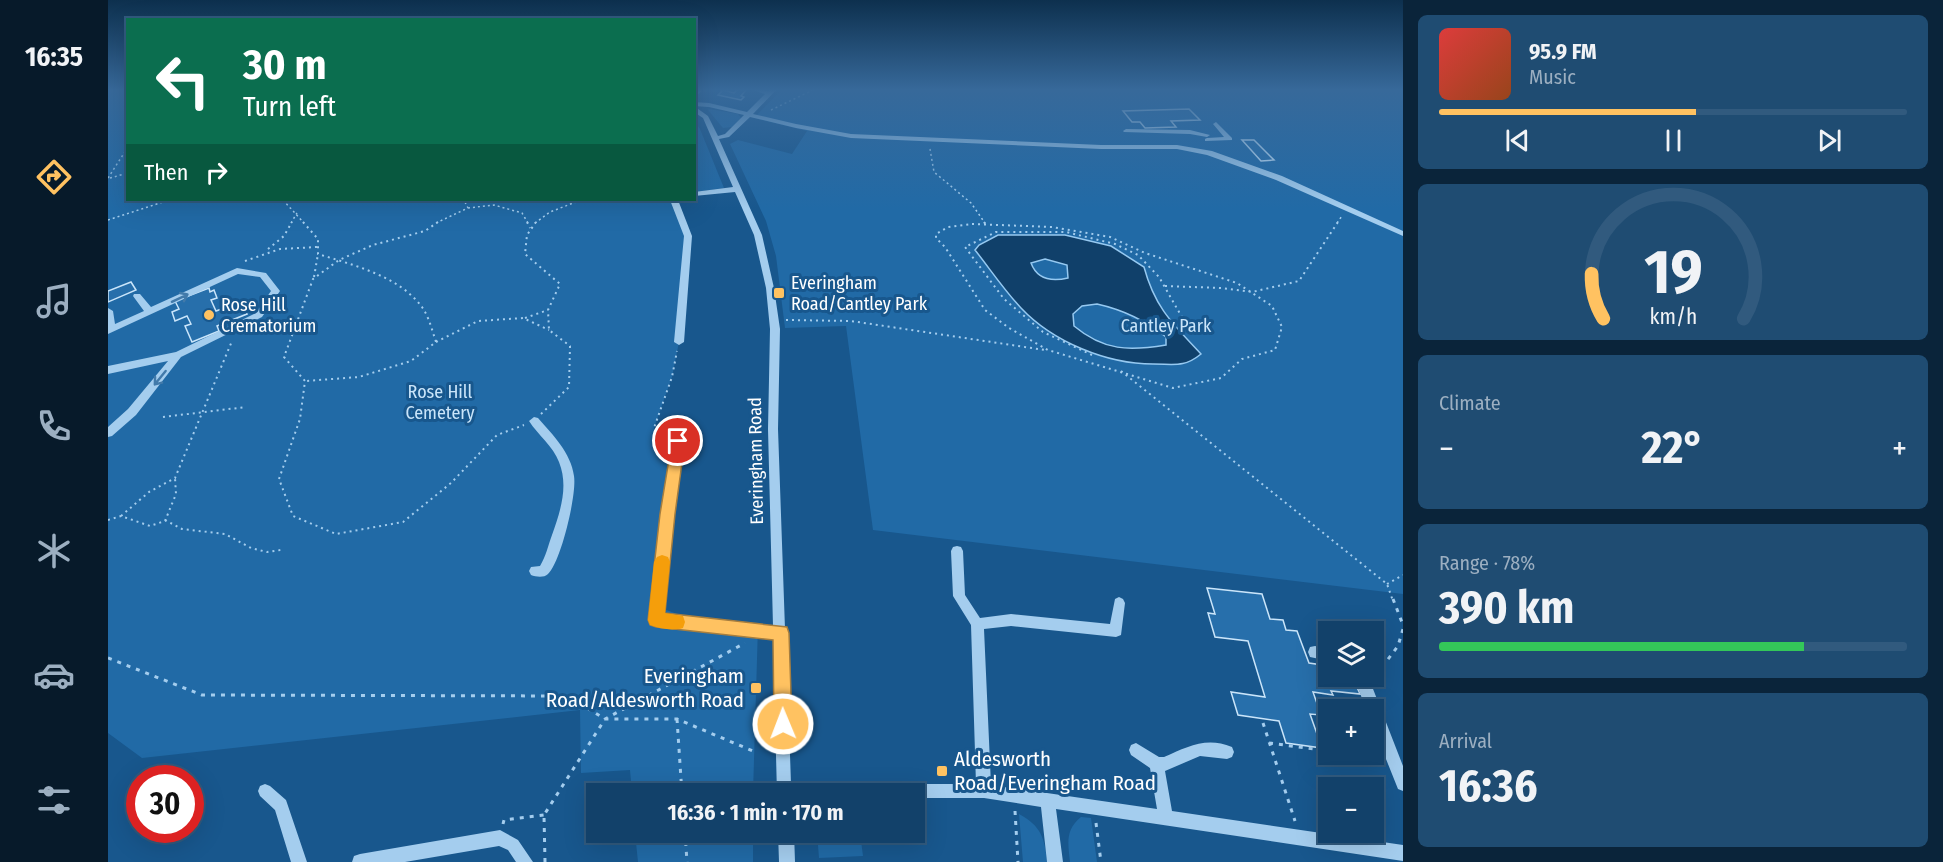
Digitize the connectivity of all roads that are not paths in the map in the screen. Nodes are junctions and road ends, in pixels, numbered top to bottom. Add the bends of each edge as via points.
1 (712, 129) edge
2 (734, 129) edge
3 (818, 129) edge
4 (1187, 129) edge
5 (1221, 129) edge
6 (1126, 131) dead end
7 (1190, 132) junction
8 (1207, 135) junction
9 (716, 138) junction
10 (1230, 139) junction
11 (1220, 149) dead end
12 (1209, 153) junction
13 (738, 189) junction
14 (696, 194) edge
15 (674, 201) edge
16 (1403, 234) edge
17 (137, 296) dead end
18 (108, 311) edge
19 (150, 312) junction
20 (110, 331) edge
21 (679, 342) road end
22 (178, 355) junction
23 (108, 370) edge
24 (534, 421) road end
25 (108, 433) edge
26 (678, 441) road end
27 (957, 551) dead end
28 (535, 571) dead end
29 (1119, 603) dead end
30 (977, 624) junction
31 (781, 633) junction
32 (1315, 652) dead end
33 (1318, 653) edge
34 (1384, 738) edge
35 (1136, 750) dead end
36 (1227, 752) dead end
37 (1156, 764) junction
38 (784, 783) edge
39 (1403, 784) edge
40 (265, 791) dead end
41 (925, 791) edge
42 (984, 791) junction
43 (1048, 802) junction
44 (1166, 818) junction
45 (786, 843) edge
46 (1403, 853) edge
47 (299, 862) edge
48 (360, 862) edge
49 (525, 862) edge
50 (787, 862) edge
51 (1054, 862) edge

1 - 9 street, Everingham Road
2 - 9 street via 727,136
3 - 12 street via 851,136 1177,147
4 - 7 street
5 - 10 street
6 - 7 street
7 - 8 street
8 - 10 street
8 - 12 street
9 - 13 street, Everingham Road
10 - 11 street via 1234,143
12 - 16 street via 1279,178
13 - 14 street
13 - 31 street, Everingham Road via 758,235 774,321 773,429
15 - 21 street via 688,236
17 - 19 street
18 - 20 street
19 - 20 street
19 -> 22 street via 237,271 263,275 276,291 259,315
22 - 23 street
22 -> 25 street via 132,412
24 - 28 street via 559,449 571,485 549,564 543,571
26 - 31 street via 656,620
27 - 30 street via 959,596
29 - 30 street via 1116,631 1011,620
30 - 42 street
31 - 38 street, Everingham Road
32 - 33 street
34 - 39 street
35 - 37 street
36 - 37 street via 1200,749
37 - 44 street
40 - 47 street via 281,805
41 - 42 street
42 - 43 street
43 - 44 street
43 - 51 street
44 - 46 street
45 - 50 street
48 - 49 street via 500,838 513,845

